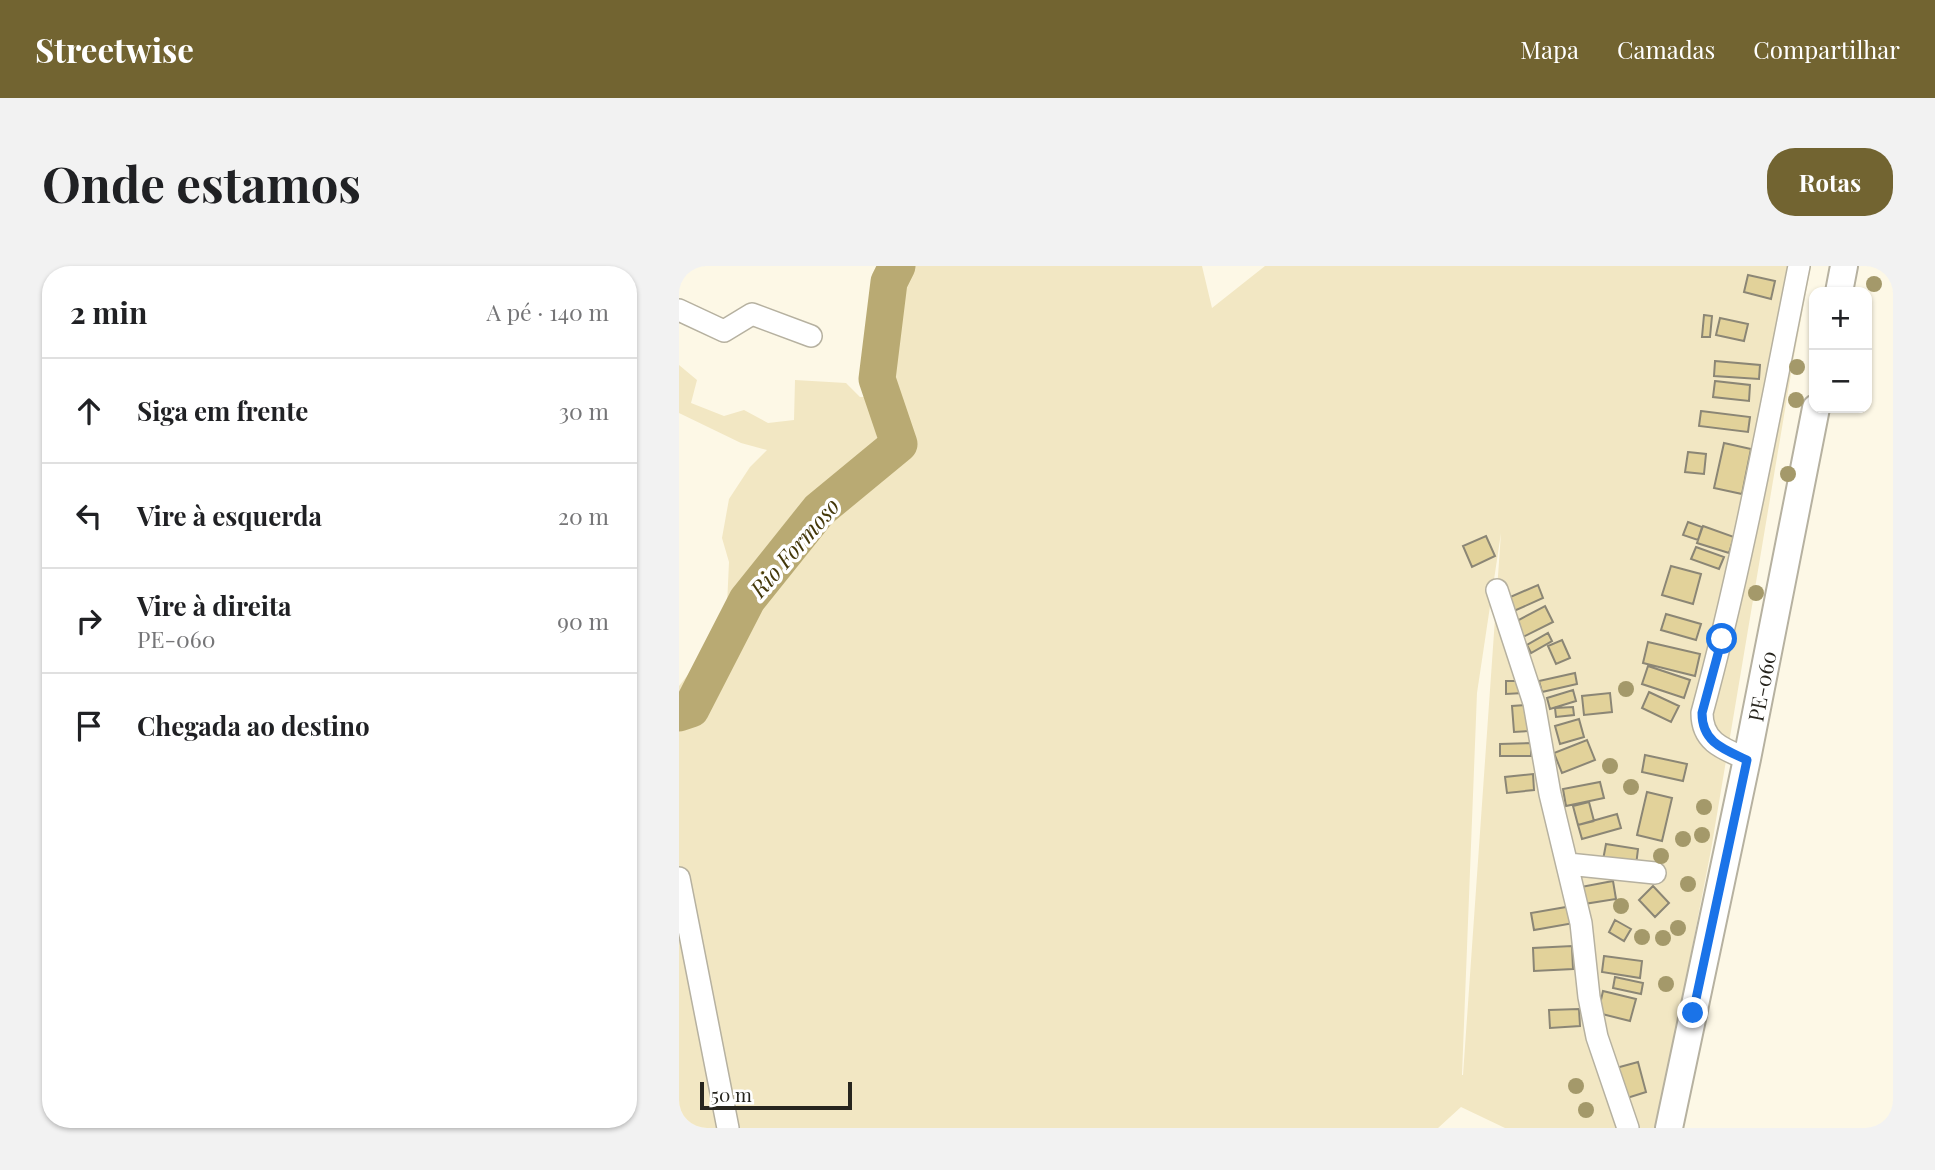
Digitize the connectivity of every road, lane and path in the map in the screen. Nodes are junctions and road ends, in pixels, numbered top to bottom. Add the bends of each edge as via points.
1 (1799, 266) edge
2 (1844, 266) edge
3 (1840, 287) edge
4 (679, 310) edge
5 (811, 336) dead end
6 (1815, 413) edge
7 (1497, 590) dead end
8 (1747, 760) junction
9 (1568, 864) junction
10 (1655, 873) dead end
11 (679, 878) edge
12 (728, 1128) edge
13 (1628, 1128) edge
14 (1669, 1128) edge

1 - 8 street via 1740,560 1702,713 1705,734
2 - 3 main road
4 - 5 street via 718,330 728,330 752,314
6 - 8 main road, PE-060 / PE-060
7 - 9 street via 1534,703
8 - 14 main road, PE-060 / PE-060
9 - 10 street
9 - 13 street via 1597,1037
11 - 12 street

